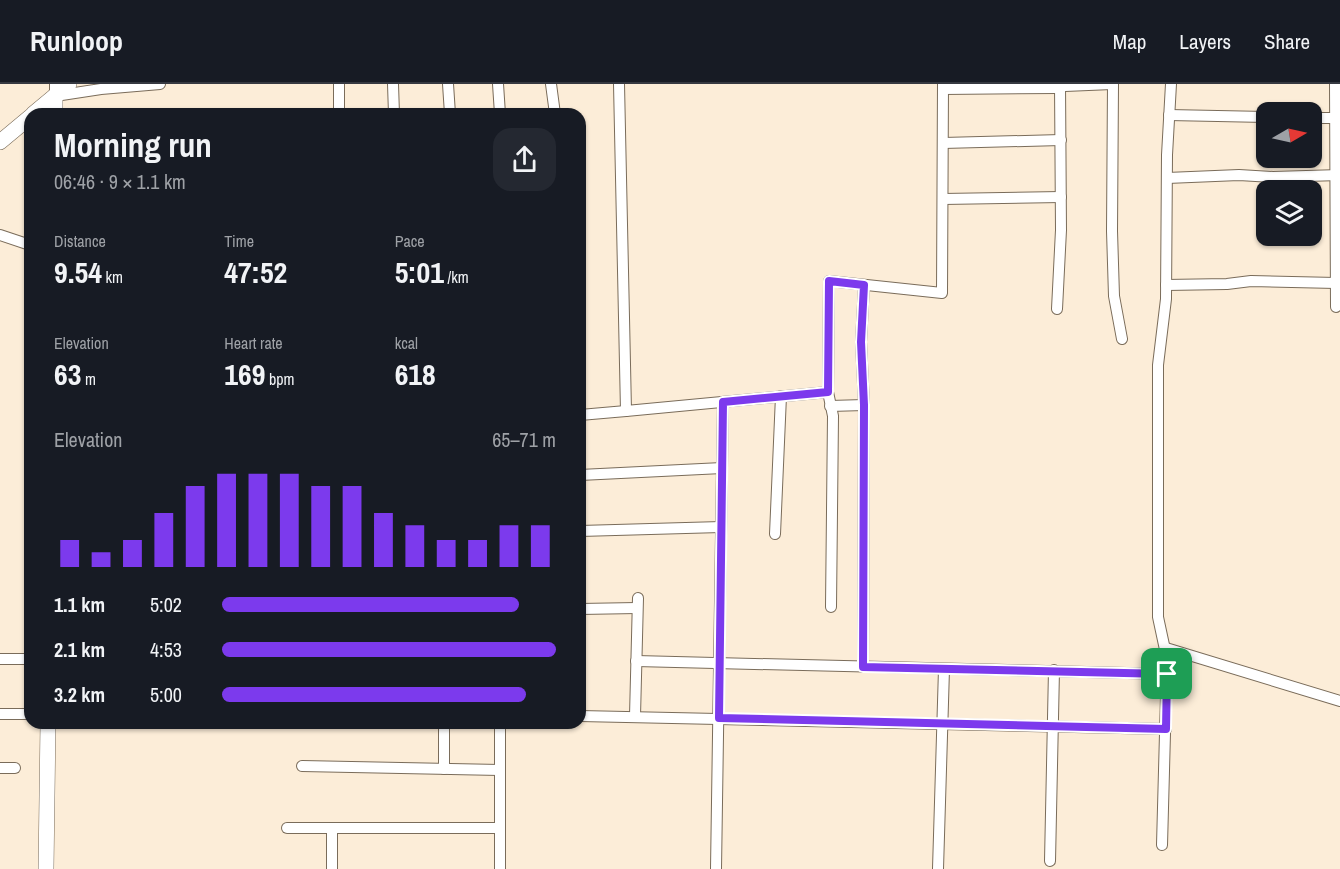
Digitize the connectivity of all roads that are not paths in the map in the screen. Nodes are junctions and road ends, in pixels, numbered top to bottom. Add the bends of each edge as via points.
1 (69, 84) edge
2 (160, 84) edge
3 (339, 84) edge
4 (393, 84) edge
5 (448, 84) edge
6 (498, 84) edge
7 (551, 84) edge
8 (619, 84) edge
9 (1112, 84) edge
10 (1171, 84) edge
11 (1335, 84) edge
12 (1060, 85) edge
13 (943, 86) edge
14 (55, 90) edge
15 (38, 108) edge
16 (55, 108) edge
17 (339, 108) edge
18 (394, 108) edge
19 (450, 108) edge
20 (500, 108) edge
21 (554, 108) edge
22 (1169, 115) junction
23 (1256, 117) edge
24 (1322, 118) edge
25 (1335, 118) junction
26 (24, 122) edge
27 (1060, 140) junction
28 (0, 142) edge
29 (943, 143) junction
30 (1337, 175) edge
31 (1167, 178) junction
32 (1061, 197) junction
33 (943, 199) junction
34 (0, 235) edge
35 (24, 243) edge
36 (1335, 283) junction
37 (864, 285) junction
38 (1166, 285) junction
39 (1336, 307) dead end
40 (1057, 309) dead end
41 (1122, 339) dead end
42 (828, 392) junction
43 (781, 396) junction
44 (723, 402) junction
45 (864, 405) junction
46 (830, 406) junction
47 (626, 411) junction
48 (586, 414) edge
49 (722, 468) junction
50 (586, 475) edge
51 (721, 527) junction
52 (586, 531) edge
53 (775, 534) dead end
54 (831, 607) dead end
55 (586, 608) edge
56 (1166, 648) junction
57 (0, 659) edge
58 (24, 659) edge
59 (636, 662) junction
60 (720, 664) junction
61 (863, 667) junction
62 (944, 669) junction
63 (1054, 670) junction
64 (1167, 674) junction
65 (1340, 702) edge
66 (0, 714) edge
67 (24, 714) edge
68 (586, 716) edge
69 (635, 717) junction
70 (719, 718) junction
71 (942, 723) junction
72 (1053, 726) junction
73 (48, 729) edge
74 (444, 729) edge
75 (501, 729) edge
76 (1166, 729) junction
77 (302, 766) dead end
78 (0, 768) edge
79 (15, 768) dead end
80 (444, 769) junction
81 (500, 770) junction
82 (286, 828) dead end
83 (332, 828) junction
84 (500, 828) junction
85 (1162, 845) dead end
86 (1050, 861) dead end
87 (46, 869) edge
88 (332, 869) edge
89 (500, 869) edge
90 (716, 869) edge
91 (938, 869) edge

1 - 14 main road
2 - 14 street
3 - 17 street
4 - 18 street
5 - 19 street
6 - 20 street
7 - 21 street
8 - 47 street
9 - 12 street
9 - 41 street via 1114,296
10 - 22 street
11 - 25 street
12 - 13 street
12 - 27 street
13 - 29 street
14 - 15 main road
14 - 16 main road
22 - 23 street
22 - 31 street
24 - 25 street
25 - 30 street
26 - 28 main road
27 - 29 street
27 - 32 street
29 - 33 street
30 - 31 street
30 - 36 street
31 - 38 street
32 - 33 street
32 - 40 street
33 - 37 street via 942,293
34 - 35 street
36 - 38 street
36 - 39 street
37 - 42 street via 829,281
37 - 45 street
38 - 56 street via 1158,365 1158,617
42 - 43 street
42 - 46 street
43 - 44 street
43 - 53 street
44 - 47 street
44 - 49 street
45 - 46 street
45 - 61 street
46 - 54 street
47 - 48 street
49 - 50 street
49 - 51 street
51 - 52 street
51 - 60 street
55 - 59 street via 637,603
56 - 64 street
56 - 65 street
57 - 58 street
59 - 60 street
59 - 69 street
60 - 61 street
60 - 70 street
61 - 62 street
62 - 63 street
62 - 71 street
63 - 64 street
63 - 72 street
64 - 76 street
66 - 67 street
68 - 69 street
69 - 70 street
70 - 71 street
70 - 90 street
71 - 72 street
71 - 91 street
72 - 76 street
72 - 86 street
73 - 87 main road
74 - 80 street
75 - 81 street
76 - 85 street
77 - 80 street
78 - 79 street
80 - 81 street
81 - 84 street
82 - 83 street
83 - 84 street
83 - 88 street
84 - 89 street

